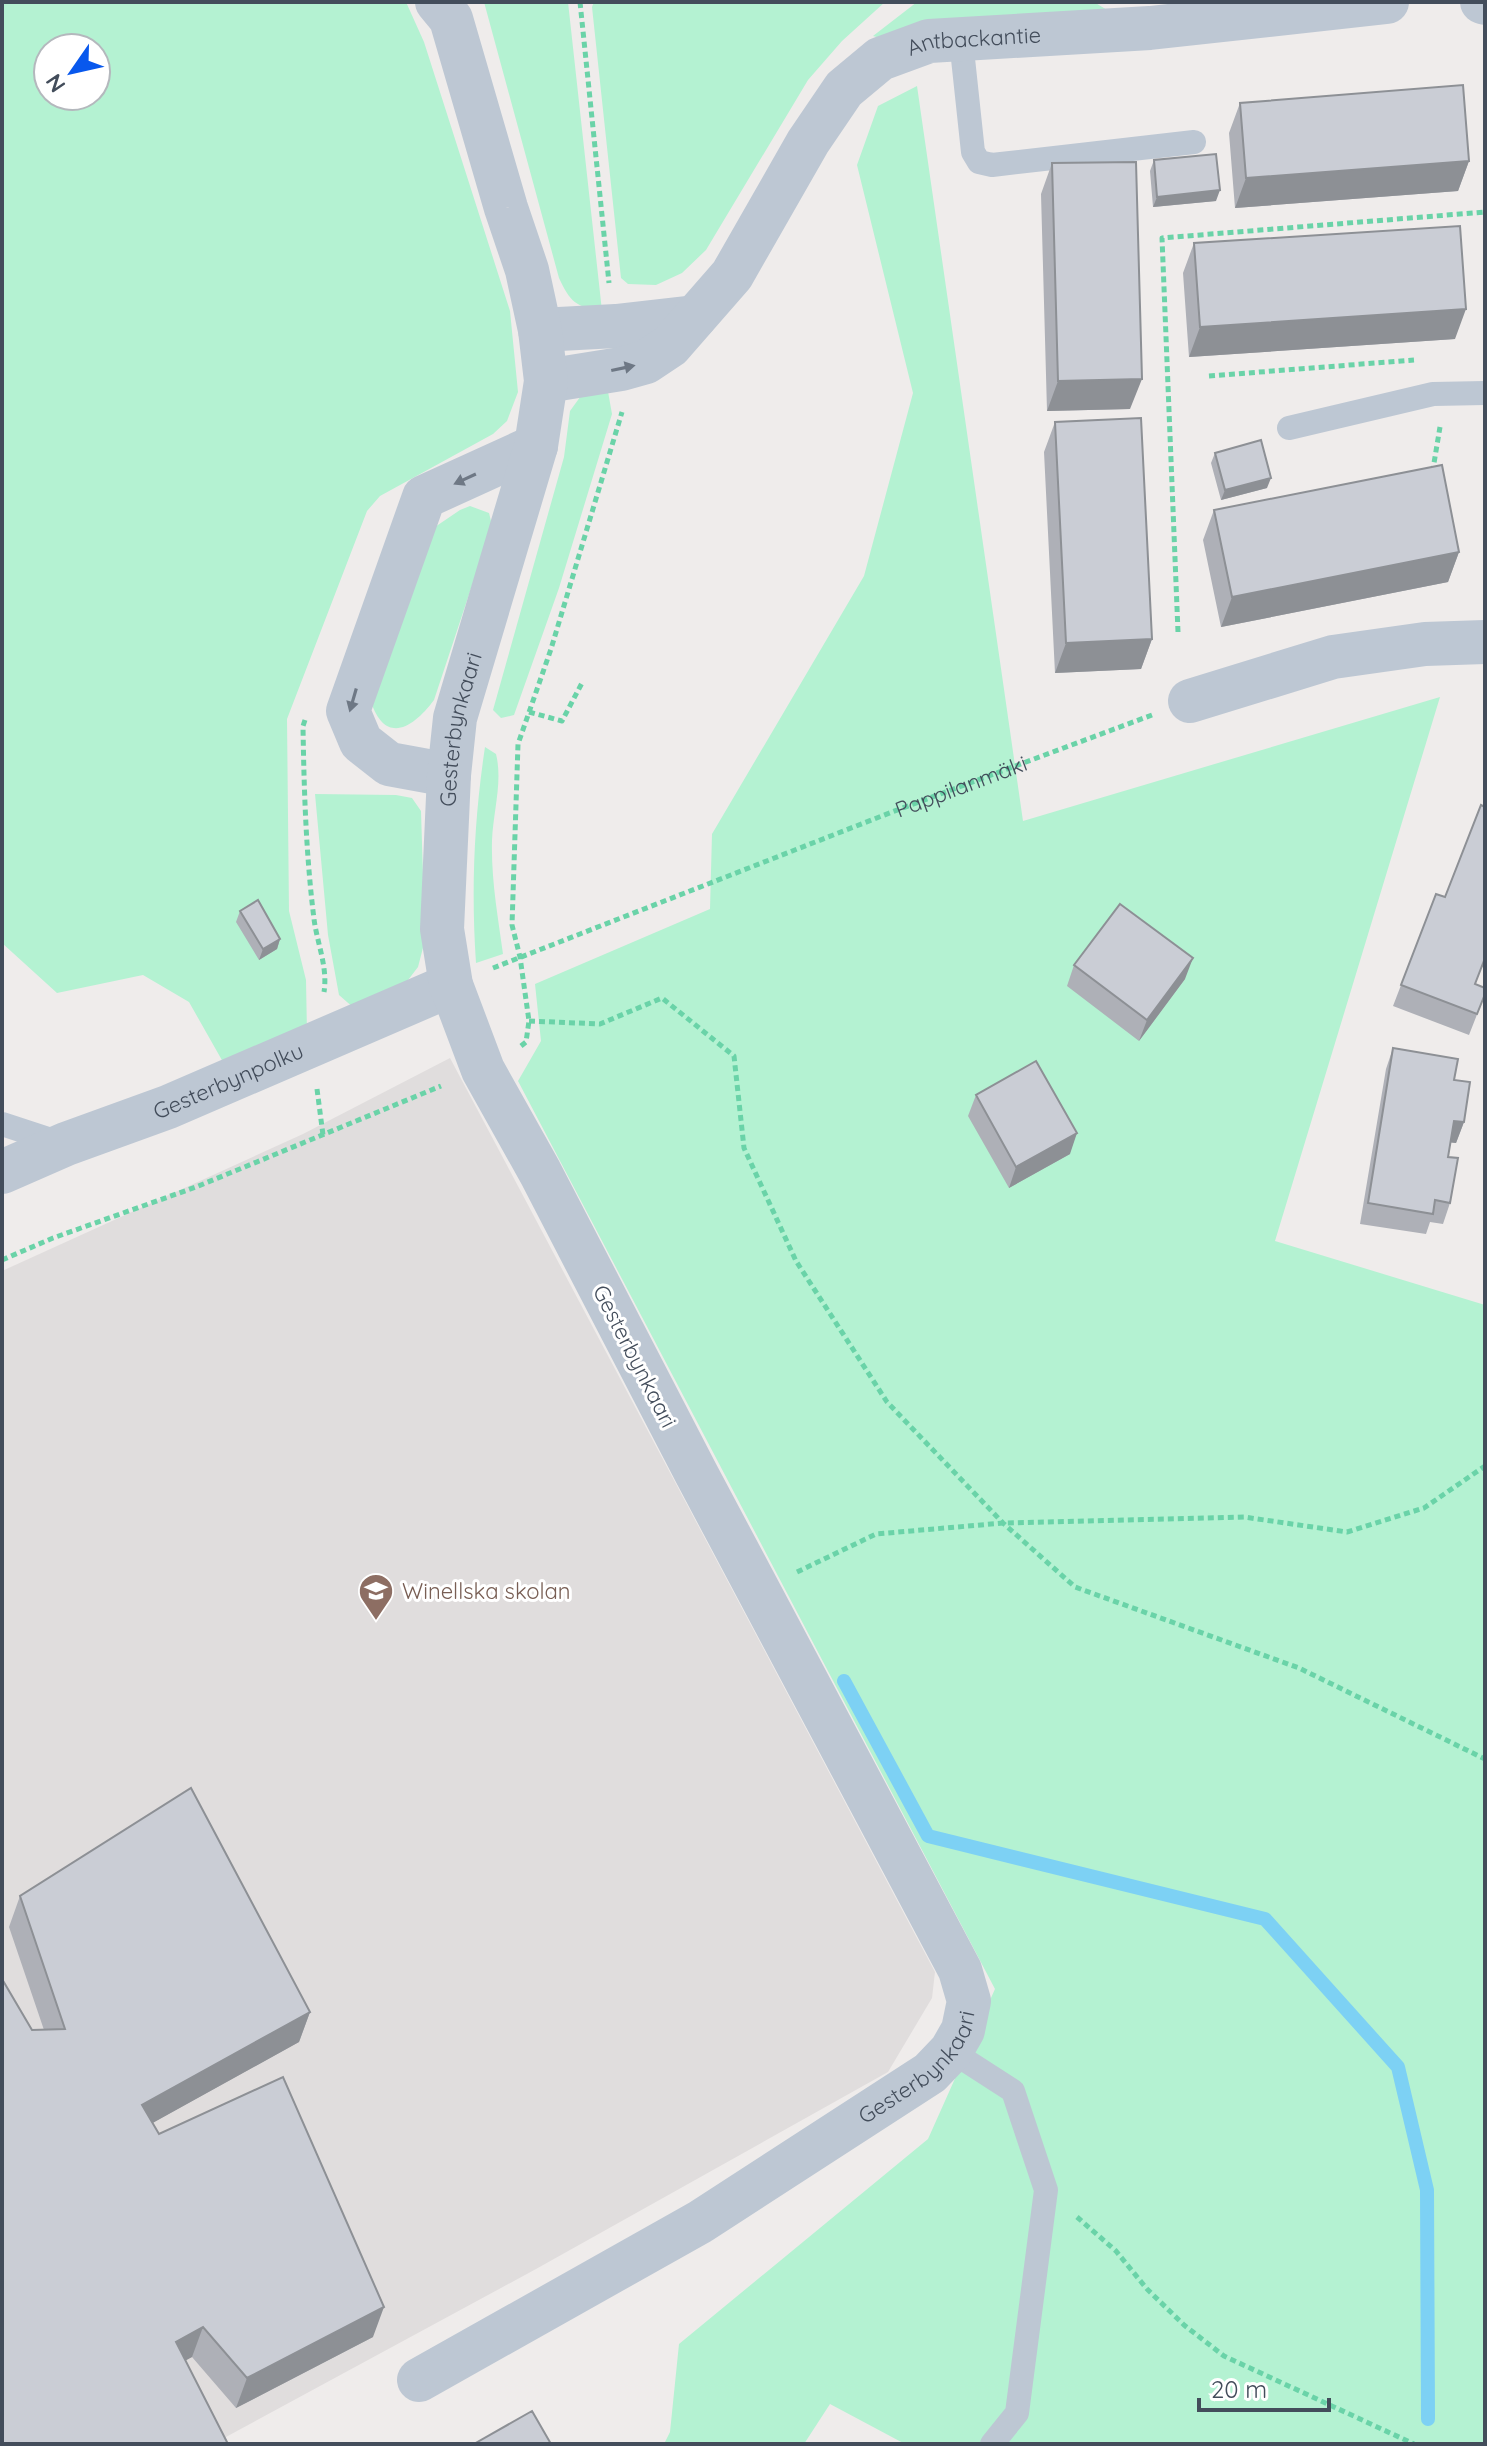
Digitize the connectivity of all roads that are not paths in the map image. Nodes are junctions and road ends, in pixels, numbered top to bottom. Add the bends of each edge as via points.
1 (1387, 2) edge
2 (448, 8) edge
3 (961, 40) junction
4 (1194, 142) dead end
5 (695, 317) junction
6 (540, 330) junction
7 (546, 381) junction
8 (1485, 393) edge
9 (1289, 428) dead end
10 (536, 446) junction
11 (1485, 642) edge
12 (1190, 701) road end
13 (449, 775) junction
14 (451, 985) junction
15 (2, 1124) edge
16 (66, 1144) junction
17 (2, 1172) edge
18 (951, 2051) junction
19 (419, 2380) dead end
20 (992, 2444) edge

1 - 3 street, Antbackantie via 1150,28
2 - 6 street, Gesterbynkaari
3 - 4 lane via 973,152 979,162 992,165
3 - 5 street, Antbackantie via 929,41 880,59 844,89 732,275
5 - 6 street
7 -> 5 street, Antbackantie via 646,362 670,346
6 - 7 street, Gesterbynkaari
7 - 10 street, Gesterbynkaari
8 - 9 lane via 1433,394
10 - 13 street, Gesterbynkaari via 455,718
10 -> 13 street via 424,497 348,711 361,742 389,764
11 - 12 street via 1333,657
13 - 14 street, Gesterbynkaari via 442,929
14 - 16 street, Gesterbynpolku via 168,1107
14 - 18 street, Gesterbynkaari via 483,1070 960,1970 969,2001 963,2030
15 - 16 lane
16 - 17 street, Gesterbynpolku
18 - 19 street, Gesterbynkaari via 930,2073 700,2222
18 - 20 lane via 1013,2091 1046,2190 1017,2413

